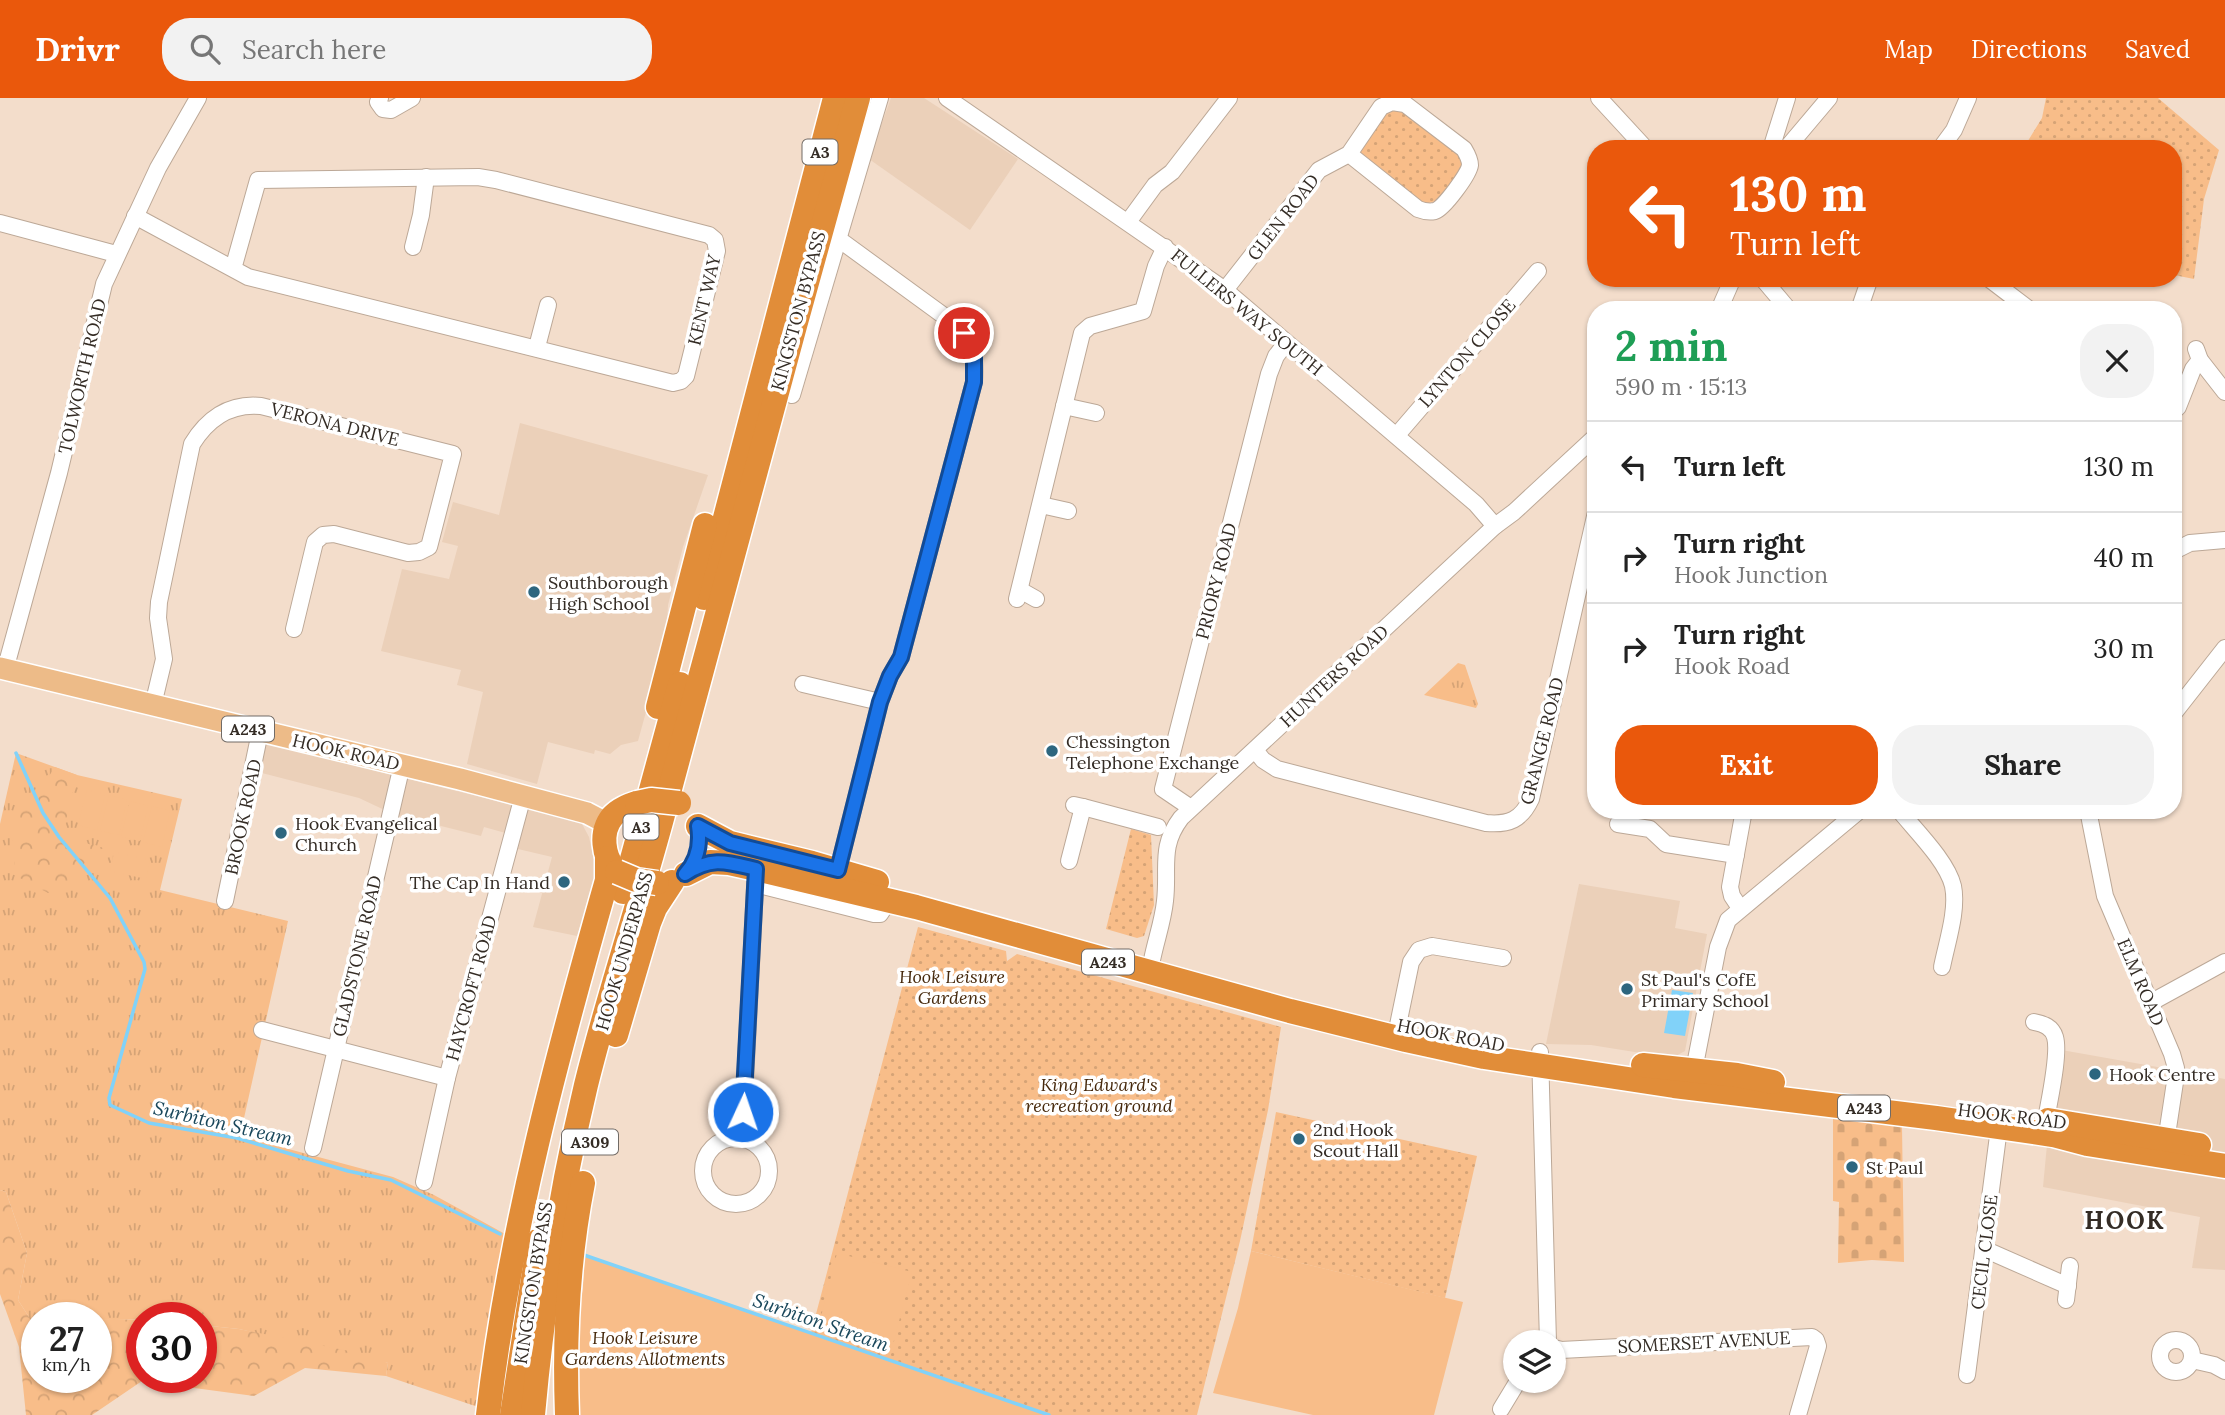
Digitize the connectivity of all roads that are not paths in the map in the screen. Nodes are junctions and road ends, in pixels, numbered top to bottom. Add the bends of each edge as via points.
1 (198, 98) edge
2 (380, 98) edge
3 (412, 98) edge
4 (835, 98) edge
5 (858, 98) edge
6 (880, 98) edge
7 (947, 98) edge
8 (1228, 98) edge
9 (1600, 98) edge
10 (1787, 98) edge
11 (1829, 98) edge
12 (1968, 98) edge
13 (1638, 140) edge
14 (1774, 140) edge
15 (1794, 140) edge
16 (1947, 140) edge
17 (844, 148) junction
18 (1349, 154) junction
19 (426, 177) junction
20 (805, 206) junction
21 (135, 216) junction
22 (1128, 222) junction
23 (0, 223) edge
24 (836, 241) junction
25 (413, 247) dead end
26 (1165, 247) junction
27 (116, 254) junction
28 (233, 269) junction
29 (1538, 271) dead end
30 (1769, 287) edge
31 (2000, 287) edge
32 (1225, 290) junction
33 (1781, 301) edge
34 (2018, 301) edge
35 (548, 305) dead end
36 (1286, 342) junction
37 (537, 347) junction
38 (2225, 392) edge
39 (792, 395) junction
40 (2182, 397) edge
41 (1064, 406) junction
42 (1096, 413) dead end
43 (1397, 435) junction
44 (1587, 445) edge
45 (727, 503) joint
46 (1041, 505) junction
47 (1068, 511) dead end
48 (740, 524) joint
49 (1495, 526) junction
50 (2225, 540) edge
51 (2182, 547) edge
52 (1587, 552) edge
53 (1036, 599) dead end
54 (294, 629) dead end
55 (2225, 648) edge
56 (3, 669) edge
57 (803, 684) dead end
58 (880, 702) junction
59 (2182, 703) edge
60 (153, 705) junction
61 (260, 732) junction
62 (1255, 750) junction
63 (402, 765) junction
64 (523, 796) junction
65 (632, 805) junction
66 (1191, 808) junction
67 (688, 812) junction
68 (1742, 819) edge
69 (1849, 819) edge
70 (1906, 819) edge
71 (2090, 819) edge
72 (608, 824) junction
73 (1618, 824) dead end
74 (1163, 825) junction
75 (1736, 855) junction
76 (1069, 861) dead end
77 (612, 865) junction
78 (756, 876) junction
79 (835, 878) junction
80 (672, 879) junction
81 (225, 901) dead end
82 (888, 902) junction
83 (1740, 908) junction
84 (1503, 958) dead end
85 (1152, 960) junction
86 (2225, 962) edge
87 (1942, 967) dead end
88 (2150, 1003) junction
89 (2034, 1022) dead end
90 (1398, 1025) junction
91 (262, 1030) dead end
92 (336, 1047) junction
93 (1539, 1059) junction
94 (1694, 1070) junction
95 (447, 1078) junction
96 (2046, 1120) junction
97 (1999, 1128) junction
98 (742, 1138) junction
99 (2165, 1147) junction
100 (313, 1148) dead end
101 (2225, 1150) edge
102 (556, 1152) joint
103 (2225, 1166) edge
104 (424, 1182) dead end
105 (1984, 1249) junction
106 (2070, 1266) dead end
107 (1548, 1330) edge
108 (541, 1341) junction
109 (1566, 1350) edge
110 (2192, 1360) dead end
111 (2225, 1371) edge
112 (1967, 1375) dead end
113 (1511, 1393) edge
114 (1501, 1409) dead end
115 (488, 1415) edge
116 (512, 1415) edge
117 (533, 1415) edge
118 (546, 1415) edge
119 (567, 1415) edge
120 (1798, 1415) edge

1 - 21 street, TOLWORTH ROAD
2 - 3 street via 383,109 391,110
4 - 20 highway, KINGSTON BYPASS / A3
5 - 17 highway, KINGSTON BYPASS / A3
6 - 24 street
7 - 22 street, FULLERS WAY SOUTH
8 - 22 street
9 - 13 street
10 - 14 street
11 - 15 street
12 - 16 street
17 - 39 highway
17 - 48 highway, KINGSTON BYPASS / A3
18 - 18 street, GLEN ROAD via 1381,107 1392,102 1405,104 1464,149 1470,166 1441,208 1426,211
18 - 32 street, GLEN ROAD via 1319,170
19 - 25 street
19 - 28 street, KENT WAY via 258,180
19 - 37 street, KENT WAY via 496,180 715,240 717,251 681,381 673,383
20 - 45 highway, KINGSTON BYPASS / A3
20 - 65 highway via 695,561
21 - 27 street, TOLWORTH ROAD
21 - 28 street, KENT WAY
22 - 26 street, FULLERS WAY SOUTH
23 - 27 street
24 - 39 street
24 - 58 street via 955,324 974,350 974,382 901,657
26 - 32 street, FULLERS WAY SOUTH
26 - 41 street via 1143,311 1090,326 1082,333
27 - 56 street, TOLWORTH ROAD via 104,284 59,473
28 - 37 street, KENT WAY via 248,277
29 - 43 street, LYNTON CLOSE
30 - 33 street
31 - 34 street
32 - 36 street, FULLERS WAY SOUTH
35 - 37 street
36 - 43 street, FULLERS WAY SOUTH
36 - 66 street, PRIORY ROAD via 1269,374 1163,789
38 - 40 street via 2198,354
39 - 67 highway via 690,772
41 - 42 street
41 - 46 street
43 - 49 street, FULLERS WAY SOUTH
44 - 49 street, HUNTERS ROAD
45 - 102 highway, HOOK UNDERPASS / A3
46 - 47 street
46 - 53 street via 1018,594
48 - 108 highway, HOOK UNDERPASS / A3 via 586,1085 555,1240
49 - 62 street, HUNTERS ROAD
50 - 51 street
52 - 62 street, GRANGE ROAD via 1531,799 1515,821 1486,823 1277,769
54 - 60 street, VERONA DRIVE via 316,542 323,535 408,553 429,547 453,454 261,406 239,406 213,418 191,444 159,602 164,659
55 - 59 street
56 - 60 main road, HOOK ROAD / A243
57 - 58 street
58 - 79 street
60 - 61 main road, HOOK ROAD / A243
61 - 63 main road, HOOK ROAD / A243
61 - 81 street, BROOK ROAD
62 - 66 street, HUNTERS ROAD
63 - 64 main road, HOOK ROAD / A243
63 - 92 street, GLADSTONE ROAD
64 - 72 main road, HOOK ROAD / A243 via 587,813
64 - 95 street, HAYCROFT ROAD
65 - 67 highway, bridge via 651,800
65 - 72 highway
66 - 74 street, HUNTERS ROAD via 1174,828
67 - 79 highway, HOOK ROAD via 730,843
67 - 80 highway via 700,839 698,852 695,862
68 - 75 street
69 - 83 street
70 - 87 street via 1948,870 1954,887
71 - 88 street, ELM ROAD via 2105,896
72 - 77 highway via 605,847
73 - 75 street via 1650,829 1666,844
74 - 76 street via 1078,806
74 - 85 street, HUNTERS ROAD via 1166,886
75 - 83 street via 1730,887
77 - 80 highway, bridge via 636,880
77 - 115 highway, A309 via 543,1115 518,1227
78 - 79 highway, A243
78 - 80 highway, A243 via 729,863 710,862
78 - 82 street via 874,914 880,914
78 - 98 street
79 - 82 highway, HOOK ROAD / A243
79 - 85 highway, HOOK ROAD
80 - 119 highway, A309 via 649,923 596,1113 567,1304
82 - 93 highway, HOOK ROAD / A243 via 1352,1027 1419,1043
83 - 94 street via 1722,933
84 - 90 street via 1432,946 1419,950 1411,962
85 - 90 highway, HOOK ROAD
86 - 88 street
88 - 99 street, ELM ROAD via 2176,1068
89 - 96 street via 2046,1024 2056,1049
90 - 93 highway, HOOK ROAD
91 - 92 street
92 - 95 street
92 - 100 street, GLADSTONE ROAD
93 - 94 highway, HOOK ROAD
93 - 97 highway, HOOK ROAD / A243
93 - 107 street
94 - 96 highway, HOOK ROAD
95 - 104 street, HAYCROFT ROAD
96 - 99 highway, HOOK ROAD
97 - 99 highway, HOOK ROAD / A243 via 2087,1144
97 - 105 street, CECIL CLOSE
98 - 98 street via 764,1154 767,1181 749,1200 728,1203 711,1193 703,1166 718,1143
99 - 101 highway, HOOK ROAD / A243
99 - 103 highway, HOOK ROAD / A243
102 - 116 highway, KINGSTON BYPASS / A3
105 - 106 street via 2067,1293
105 - 112 street, CECIL CLOSE
108 - 117 highway, A3
108 - 118 highway
109 - 120 street, SOMERSET AVENUE via 1812,1337 1818,1346
110 - 111 street
113 - 114 street

